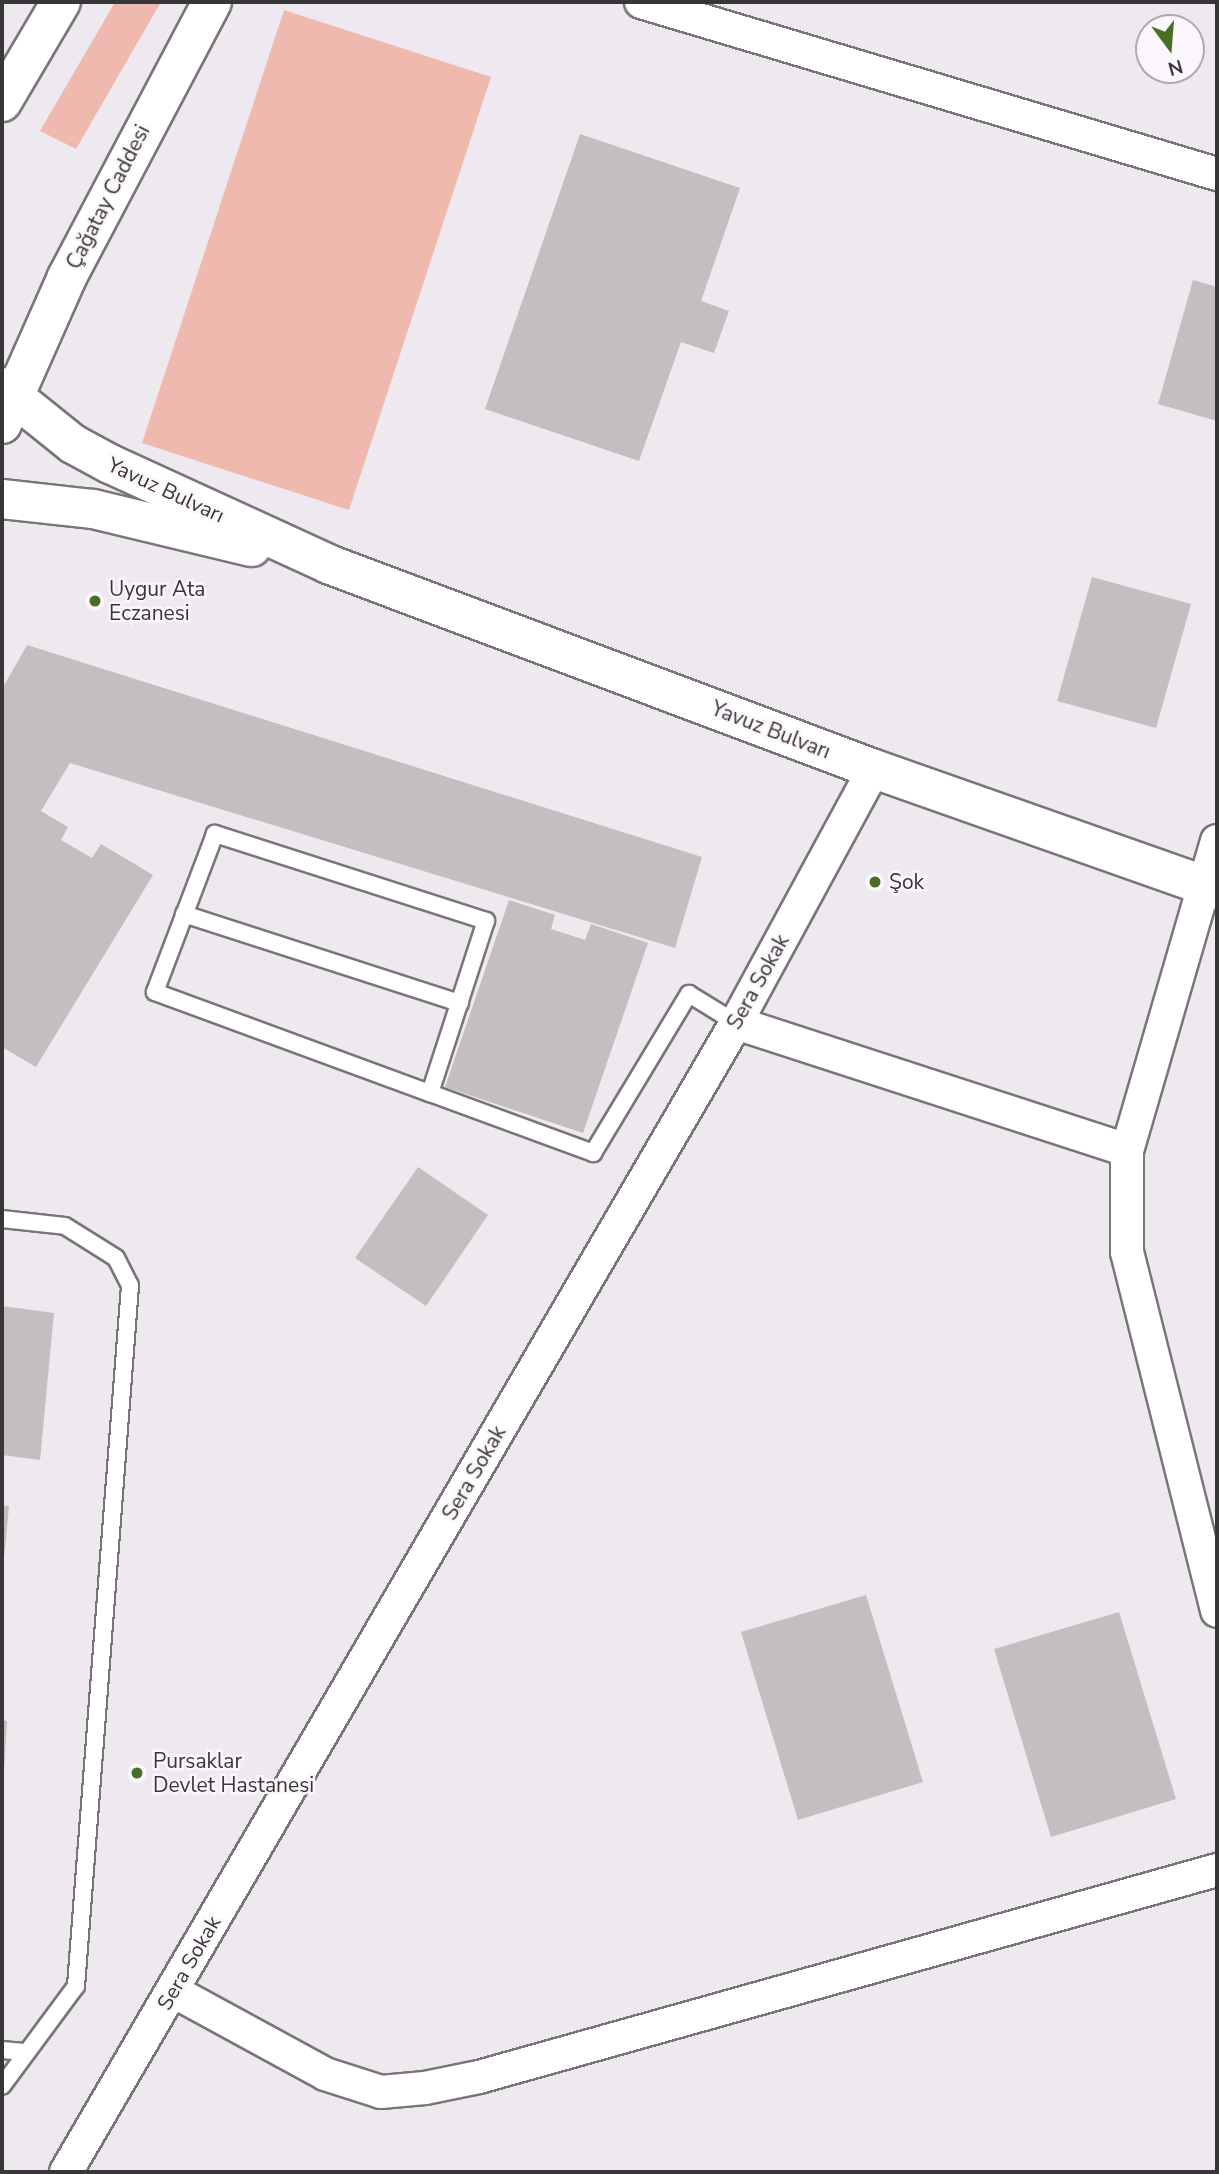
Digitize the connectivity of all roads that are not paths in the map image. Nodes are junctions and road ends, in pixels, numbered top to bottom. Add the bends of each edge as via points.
1 (61, 2) edge
2 (212, 2) edge
3 (641, 2) edge
4 (2, 102) edge
5 (1217, 174) edge
6 (6, 403) edge
7 (2, 499) edge
8 (328, 564) junction
9 (874, 769) junction
10 (1217, 841) edge
11 (1210, 887) edge
12 (184, 914) junction
13 (460, 1003) junction
14 (736, 1023) junction
15 (430, 1093) junction
16 (1127, 1150) junction
17 (2, 1219) edge
18 (1217, 1611) edge
19 (1217, 1870) edge
20 (173, 1991) junction
21 (2, 2050) edge
22 (27, 2052) junction
23 (2, 2086) edge
24 (66, 2172) edge

1 - 4 street
2 - 6 street, Çağatay Caddesi
3 - 5 street
6 - 8 street, Yavuz Bulvarı via 110,464
7 - 8 street, Yavuz Bulvarı via 93,509
8 - 9 street, Yavuz Bulvarı
9 - 11 street, Yavuz Bulvarı
9 - 14 street, Sera Sokak
10 - 11 street
11 - 16 street
12 - 13 lane
12 - 13 lane via 215,834 241,842 486,922
12 - 15 lane via 155,992
13 - 15 lane
14 - 15 lane via 689,994 593,1153
14 - 16 street
14 - 20 street, Sera Sokak
16 - 18 street via 1127,1252
17 - 22 lane via 65,1226 116,1258 130,1286 76,1986
19 - 20 street via 479,2077 425,2088 381,2092 325,2074
20 - 24 street, Sera Sokak
21 - 22 lane
22 - 23 lane

